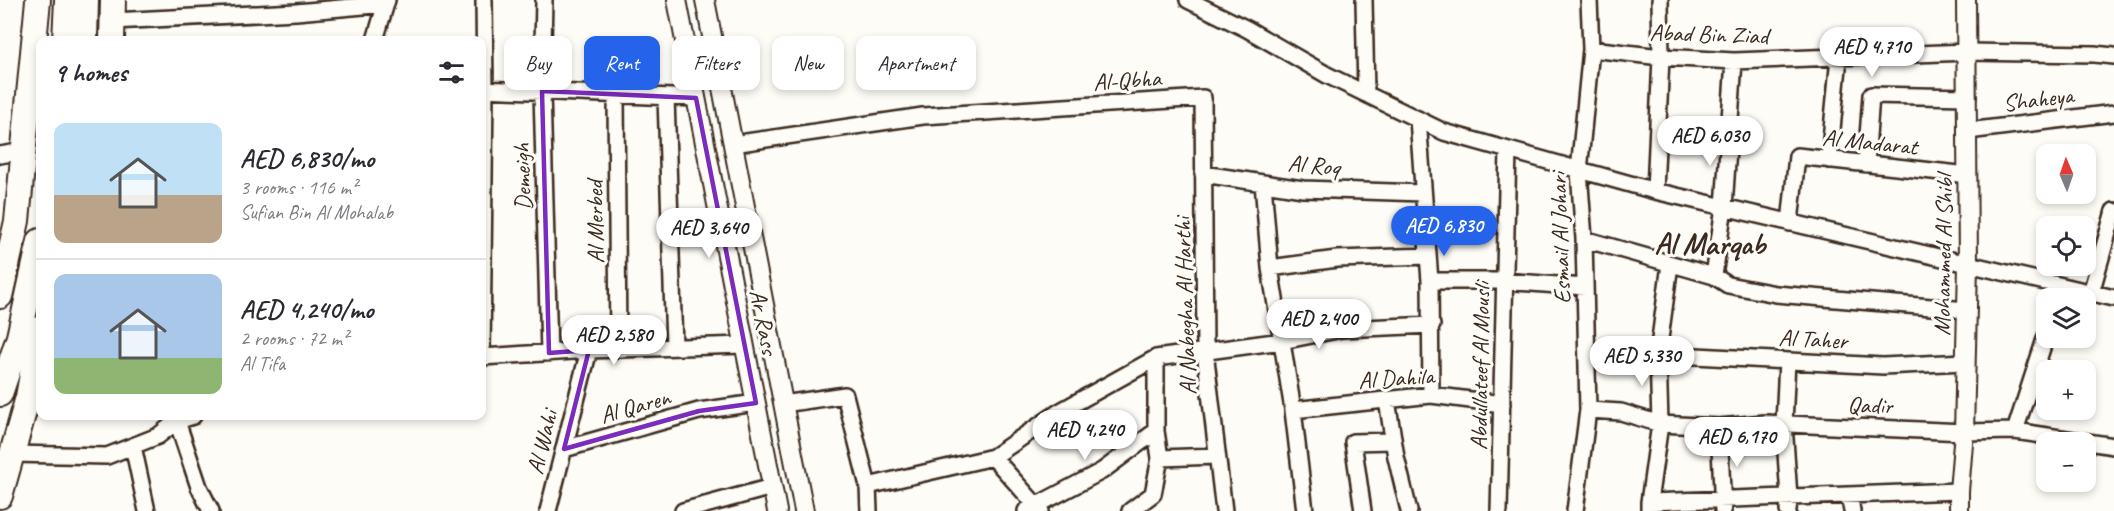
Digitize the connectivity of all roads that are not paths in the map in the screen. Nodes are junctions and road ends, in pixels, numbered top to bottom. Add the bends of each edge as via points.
1 (38, 0) edge
2 (67, 0) edge
3 (86, 0) edge
4 (484, 0) edge
5 (543, 0) edge
6 (677, 0) edge
7 (705, 0) edge
8 (1188, 0) edge
9 (1364, 0) edge
10 (1589, 0) edge
11 (1660, 0) edge
12 (1966, 0) edge
13 (387, 2) edge
14 (112, 21) edge
15 (65, 36) edge
16 (85, 36) edge
17 (376, 36) edge
18 (484, 36) edge
19 (1591, 49) junction
20 (1968, 52) junction
21 (2114, 56) edge
22 (1661, 57) junction
23 (1839, 57) junction
24 (1734, 61) junction
25 (486, 89) edge
26 (542, 91) junction
27 (1366, 94) junction
28 (616, 95) junction
29 (666, 97) junction
30 (1968, 97) junction
31 (696, 98) junction
32 (1203, 98) joint
33 (2114, 113) edge
34 (1418, 119) junction
35 (1968, 131) junction
36 (733, 144) junction
37 (1508, 150) junction
38 (24, 151) junction
39 (0, 155) edge
40 (1829, 160) junction
41 (1866, 164) junction
42 (1579, 171) junction
43 (1203, 174) junction
44 (1968, 175) junction
45 (1263, 183) junction
46 (1654, 191) junction
47 (1422, 193) junction
48 (1724, 207) junction
49 (2114, 211) edge
50 (1790, 223) junction
51 (1584, 239) junction
52 (1428, 256) junction
53 (5, 257) edge
54 (36, 260) edge
55 (1670, 264) junction
56 (1968, 265) junction
57 (1270, 268) junction
58 (1714, 276) junction
59 (1430, 281) junction
60 (1503, 281) junction
61 (1585, 286) junction
62 (2044, 288) edge
63 (2092, 288) edge
64 (2096, 294) edge
65 (0, 296) edge
66 (2114, 298) edge
67 (1967, 310) junction
68 (1432, 325) junction
69 (1281, 341) junction
70 (744, 345) junction
71 (674, 347) junction
72 (2042, 348) edge
73 (618, 349) junction
74 (589, 350) junction
75 (1205, 351) junction
76 (549, 353) junction
77 (1658, 354) junction
78 (486, 356) edge
79 (1156, 358) junction
80 (1787, 361) junction
81 (1965, 362) junction
82 (36, 363) edge
83 (36, 373) edge
84 (33, 388) edge
85 (0, 394) edge
86 (1431, 395) junction
87 (1386, 400) junction
88 (756, 403) junction
89 (783, 404) junction
90 (1502, 404) junction
91 (1293, 410) junction
92 (1588, 410) junction
93 (180, 420) edge
94 (177, 421) junction
95 (1660, 424) junction
96 (1784, 424) junction
97 (1719, 427) junction
98 (1156, 431) junction
99 (2015, 431) junction
100 (1964, 432) junction
101 (1392, 441) junction
102 (133, 446) junction
103 (2114, 446) edge
104 (564, 449) junction
105 (12, 454) junction
106 (1217, 456) junction
107 (993, 457) junction
108 (1160, 458) junction
109 (868, 486) junction
110 (772, 487) junction
111 (1959, 491) junction
112 (1849, 495) junction
113 (0, 496) edge
114 (1789, 504) edge
115 (1722, 505) edge
116 (1649, 507) edge
117 (1035, 509) edge
118 (147, 511) edge
119 (211, 511) edge
120 (548, 511) edge
121 (683, 511) edge
122 (777, 511) edge
123 (804, 511) edge
124 (869, 511) edge
125 (1130, 511) edge
126 (1224, 511) edge
127 (1305, 511) edge
128 (1362, 511) edge
129 (1409, 511) edge
130 (1499, 511) edge
131 (1575, 511) edge
132 (1852, 511) edge
133 (1959, 511) edge

1 - 38 main road
2 - 15 main road
3 - 16 main road
4 - 18 street
5 - 26 street, Demeigh
6 - 31 street, Ar Rass
7 - 36 street, Ar Rass
8 - 27 street
9 - 27 street
10 - 19 street, Esmail Al Johari
11 - 22 street
12 - 20 street, Mohammed Al Shibl
13 - 14 street via 297,12
13 - 17 street
19 - 22 street, Abad Bin Ziad
19 - 42 street, Esmail Al Johari
20 - 21 street, Abad Bin Ziad
20 - 23 street, Abad Bin Ziad
20 - 30 street, Mohammed Al Shibl
22 - 24 street, Abad Bin Ziad
22 - 46 street
23 - 24 street, Abad Bin Ziad
23 - 40 street
24 - 48 street
25 - 26 street
26 - 28 street
26 - 76 street, Demeigh
27 - 34 street
28 - 29 street
28 - 73 street, Al Merbed
29 - 31 street
29 - 71 street
30 - 35 street, Mohammed Al Shibl
30 - 41 street via 1871,95
31 - 70 street, Ar Rass
32 - 36 street, Al-Qbha via 923,116
32 - 43 street, Al Nabegha Al Harthi
33 - 35 street, Shaheya
34 - 37 street via 1444,132
34 - 47 street
35 - 44 street, Mohammed Al Shibl
36 - 89 street, Ar Rass
37 - 42 street
37 - 60 street, Abdullateef Al Mousli
38 - 39 street
38 - 53 main road via 17,221
40 - 41 street, Al Madarat
40 - 50 street, Al Madarat via 1797,156
41 - 44 street, Al Madarat
42 - 46 street
42 - 51 street, Esmail Al Johari
43 - 45 street, Al Roq
43 - 75 street, Al Nabegha Al Harthi
44 - 56 street, Mohammed Al Shibl
45 - 47 street, Al Roq via 1303,189
45 - 57 street
46 - 48 street
47 - 52 street
48 - 50 street
48 - 58 street
49 - 63 street
50 - 56 street
51 - 55 street
51 - 61 street, Esmail Al Johari
52 - 57 street via 1337,259
52 - 59 street
53 - 65 main road
54 - 85 main road via 19,337
55 - 58 street
55 - 77 street
56 - 62 street
56 - 67 street, Mohammed Al Shibl
57 - 69 street
58 - 67 street via 1728,285 1776,294
59 - 60 street
59 - 68 street
60 - 61 street
60 - 90 street, Abdullateef Al Mousli
61 - 92 street, Esmail Al Johari
64 - 66 street
67 - 81 street, Mohammed Al Shibl
68 - 69 street via 1342,328
68 - 86 street
69 - 75 street
69 - 91 street
70 - 71 street
70 - 88 street, Ar Rass
71 - 73 street
72 - 99 street
73 - 74 street
74 - 76 street
74 - 104 street, Al Wahi
75 - 79 street
75 - 106 street, Al Nabegha Al Harthi
76 - 78 street
77 - 80 street, Al Taher
77 - 95 street
79 - 98 street
79 - 107 street via 1059,412
80 - 81 street, Al Taher via 1883,366
80 - 96 street
81 - 100 street, Mohammed Al Shibl
82 - 84 main road
83 - 84 main road
84 - 105 main road
86 - 87 street, Al Dahila
86 - 90 street, Al Dahila
87 - 91 street, Al Dahila
87 - 101 street
88 - 104 street, Al Qaren via 699,411
88 - 110 street, Ar Rass
89 - 109 street via 845,395
89 - 123 street, Ar Rass
90 - 130 street, Abdullateef Al Mousli
91 - 127 street
92 - 95 street, Qadir via 1621,412
92 - 131 street, Esmail Al Johari
93 - 94 street
94 - 102 street via 158,436
94 - 119 street
95 - 97 street, Qadir
95 - 116 street
96 - 97 street, Qadir
96 - 100 street, Qadir
96 - 114 street
97 - 115 street
98 - 108 street
98 - 117 street via 1102,471
99 - 100 street, Qadir
99 - 103 street, Qadir
100 - 111 street, Mohammed Al Shibl
101 - 128 street via 1353,442
101 - 129 street
102 - 105 street via 107,456
102 - 118 street
104 - 120 street, Al Wahi
105 - 113 main road
106 - 108 street
106 - 126 street, Al Nabegha Al Harthi
107 - 109 street
107 - 117 street
108 - 125 street via 1153,494
109 - 124 street
110 - 121 street
110 - 122 street, Ar Rass
111 - 112 street
111 - 133 street, Mohammed Al Shibl
112 - 114 street
112 - 132 street
114 - 115 street
115 - 116 street

